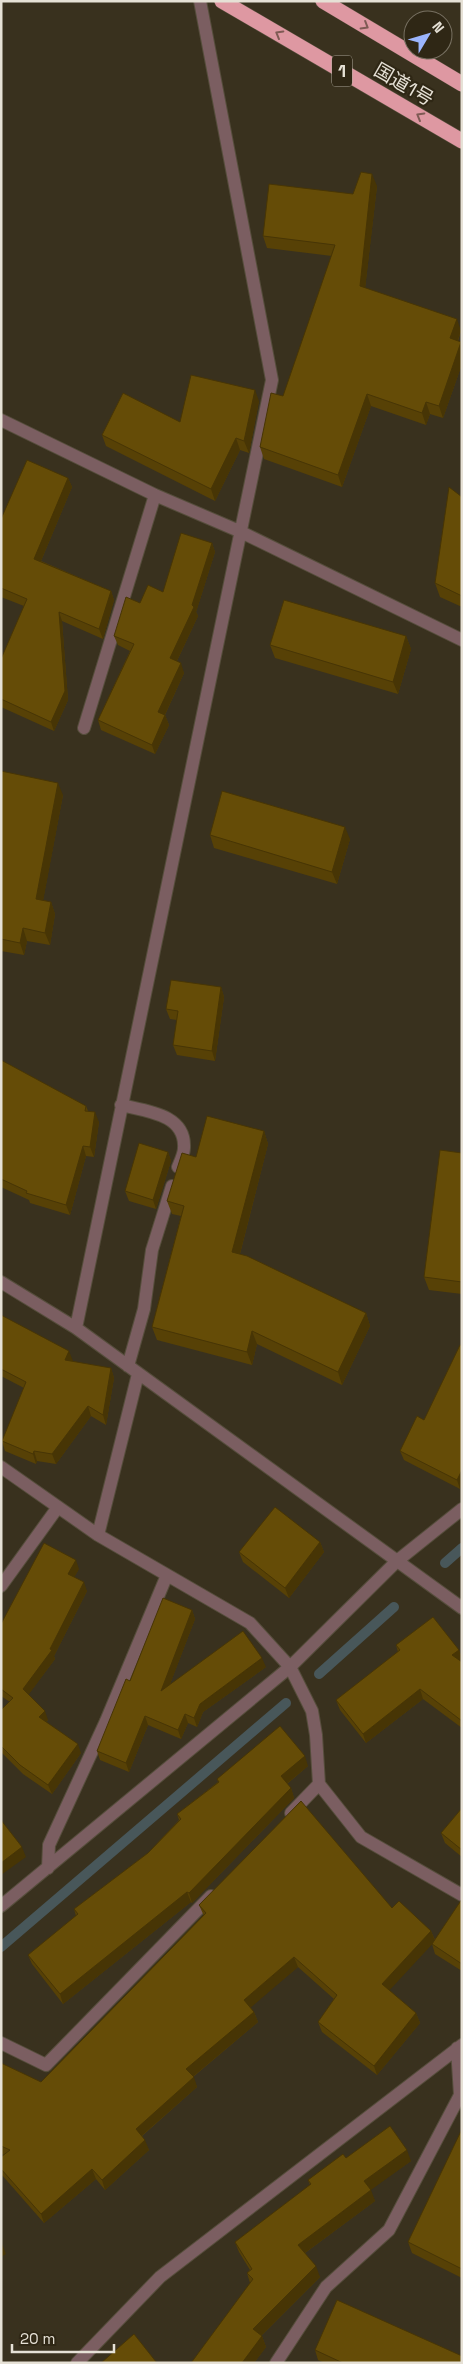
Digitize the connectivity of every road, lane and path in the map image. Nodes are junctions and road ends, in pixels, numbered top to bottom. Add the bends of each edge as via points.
1 (200, 1) edge
2 (222, 1) edge
3 (323, 1) edge
4 (462, 84) edge
5 (462, 140) edge
6 (1, 420) edge
7 (155, 494) junction
8 (239, 531) junction
9 (462, 640) edge
10 (84, 728) dead end
11 (121, 1105) junction
12 (1, 1282) edge
13 (76, 1328) junction
14 (133, 1370) junction
15 (1, 1467) edge
16 (58, 1507) junction
17 (462, 1509) edge
18 (98, 1535) junction
19 (397, 1562) junction
20 (167, 1575) junction
21 (1, 1586) edge
22 (462, 1608) edge
23 (290, 1667) junction
24 (319, 1784) junction
25 (285, 1820) edge
26 (48, 1868) junction
27 (217, 1890) edge
28 (462, 1895) edge
29 (1, 1906) edge
30 (1, 2043) edge
31 (459, 2046) edge
32 (78, 2363) edge
33 (276, 2363) edge

1 - 8 street via 272,380
5 -> 2 highway, 国道1号 / 1
3 -> 4 highway, 国道1号
6 - 7 street
7 - 8 street
7 - 10 street
8 - 9 street
8 - 11 street
11 - 13 street
11 - 14 street via 165,1115 179,1129 184,1148 152,1250
12 - 13 street
13 - 14 street
14 - 18 street
14 - 19 street
15 - 16 street
16 - 18 street
16 - 21 street
17 - 19 street
18 - 20 street
19 - 22 street
19 - 23 street
20 - 23 street via 250,1624
20 - 26 street via 106,1721 49,1845
23 - 24 street via 312,1711
23 - 26 street
24 - 25 street
24 - 28 street via 361,1837
26 - 29 street
27 - 30 street via 46,2065
31 - 32 street via 160,2277
31 - 33 street via 460,2095 389,2230 326,2286

